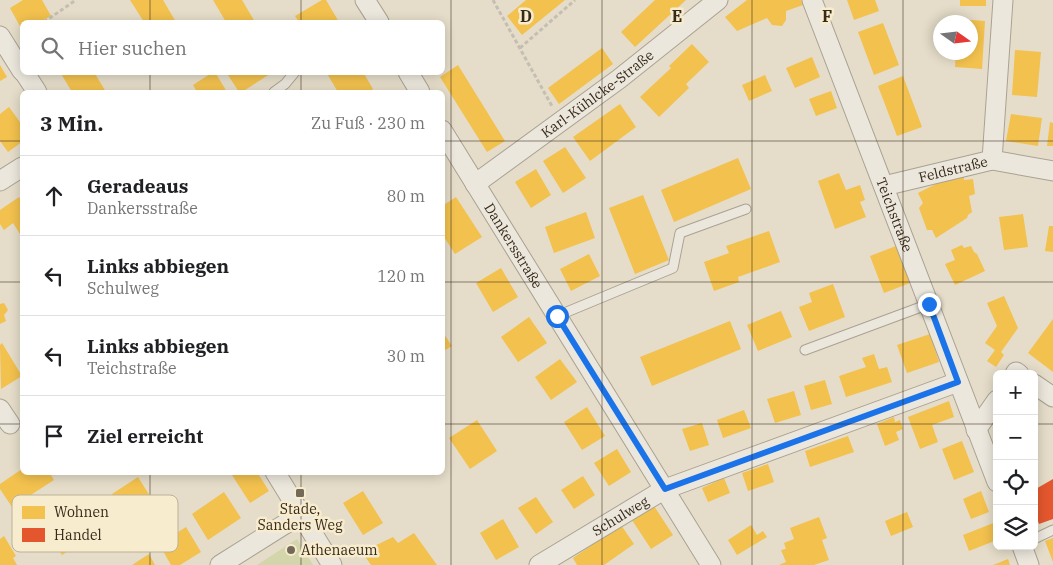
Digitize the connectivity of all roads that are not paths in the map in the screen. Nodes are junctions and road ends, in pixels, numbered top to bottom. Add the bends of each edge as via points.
1 (365, 0) edge
2 (718, 0) edge
3 (812, 0) edge
4 (1003, 0) edge
5 (377, 20) edge
6 (0, 36) edge
7 (20, 67) edge
8 (25, 75) edge
9 (292, 75) edge
10 (410, 75) edge
11 (36, 90) edge
12 (277, 90) edge
13 (419, 90) edge
14 (445, 135) edge
15 (992, 160) junction
16 (20, 168) edge
17 (1053, 171) edge
18 (0, 181) edge
19 (475, 184) junction
20 (884, 186) junction
21 (746, 209) dead end
22 (929, 304) junction
23 (557, 316) junction
24 (805, 350) dead end
25 (958, 382) junction
26 (1038, 387) edge
27 (1053, 397) edge
28 (993, 406) edge
29 (976, 430) junction
30 (993, 472) edge
31 (277, 475) edge
32 (665, 489) junction
33 (301, 514) junction
34 (1053, 530) edge
35 (1038, 537) edge
36 (1023, 550) edge
37 (220, 565) edge
38 (332, 565) edge
39 (539, 565) edge
40 (711, 565) edge
41 (1029, 565) edge

1 - 5 street
2 - 19 street, Karl-Kühlcke-Straße via 619,79
3 - 20 street, Teichstraße
4 - 15 street
6 - 7 street
8 - 11 street
9 - 12 lane
10 - 13 street
14 - 19 street, Dankersstraße
15 - 17 street, Feldstraße
15 - 20 street, Feldstraße
16 - 18 street
19 - 23 street, Dankersstraße
20 - 22 street, Teichstraße
21 - 23 lane via 680,233 672,268
22 - 24 lane
22 - 25 street, Teichstraße
23 - 32 street, Dankersstraße
25 - 29 street, Teichstraße
25 - 32 street, Schulweg
26 - 27 street
28 - 29 street
29 - 30 street, Teichstraße
31 - 33 street
32 - 39 street, Schulweg
32 - 40 street, Dankersstraße
33 - 37 street
33 - 38 street
34 - 35 lane
36 - 41 street

